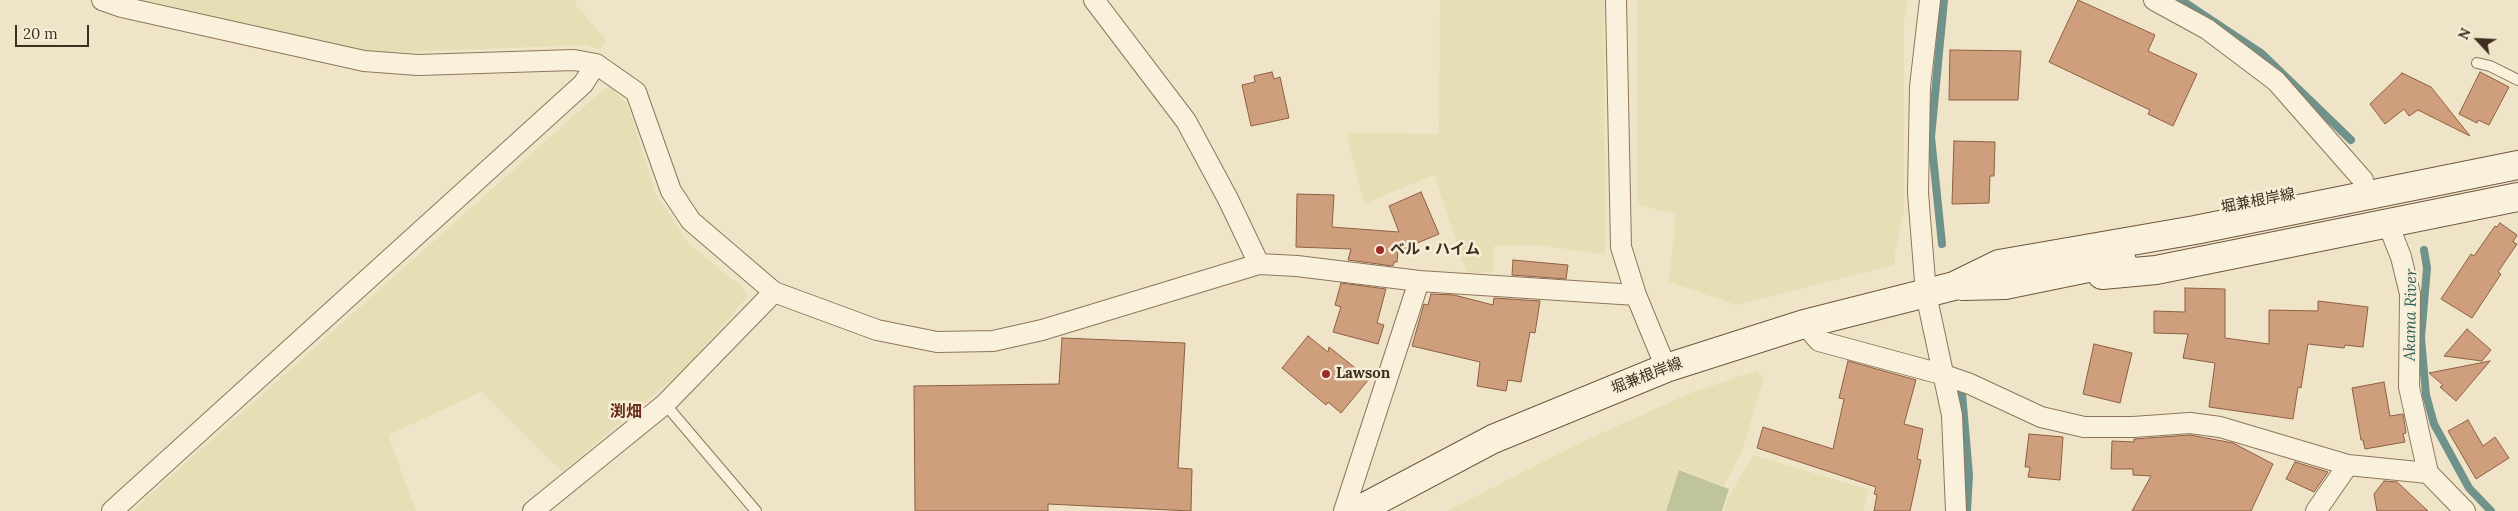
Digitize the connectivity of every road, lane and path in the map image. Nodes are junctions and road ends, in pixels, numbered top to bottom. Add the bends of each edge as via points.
1 (102, 0) edge
2 (1094, 0) edge
3 (1616, 0) edge
4 (1930, 0) edge
5 (2154, 0) edge
6 (2477, 63) dead end
7 (596, 64) junction
8 (2518, 80) edge
9 (2518, 147) edge
10 (2518, 165) edge
11 (2363, 180) junction
12 (2518, 180) edge
13 (2518, 197) edge
14 (2388, 224) junction
15 (1258, 264) junction
16 (2002, 274) junction
17 (1419, 281) junction
18 (774, 292) junction
19 (1926, 294) junction
20 (1636, 295) junction
21 (1804, 324) junction
22 (1666, 368) junction
23 (1956, 379) junction
24 (665, 404) junction
25 (2348, 465) junction
26 (2428, 473) junction
27 (112, 511) edge
28 (533, 511) edge
29 (756, 511) edge
30 (1344, 511) edge
31 (1357, 511) edge
32 (1956, 511) edge
33 (2316, 511) edge
34 (2465, 511) edge

1 - 7 street via 364,61 418,65 574,60
2 - 15 street via 1186,121
3 - 20 street via 1621,247
4 - 19 street via 1920,87 1918,193
5 - 11 street via 2206,29 2276,81
6 - 8 lane
7 - 18 street via 636,92 671,191 691,221
7 - 27 street via 582,84
9 - 11 main road, 堀兼根岸線
10 - 16 main road, 堀兼根岸線 via 2195,230
11 - 16 main road, 堀兼根岸線 via 2188,215
12 - 16 main road, 堀兼根岸線
13 - 14 main road, 堀兼根岸線
14 - 16 main road, 堀兼根岸線 via 2156,270
14 - 26 street via 2401,257 2410,294 2409,387
15 - 17 street
15 - 18 street via 1042,330 993,341 937,342 877,330
16 - 19 main road, 堀兼根岸線
17 - 20 street
17 - 30 street
18 - 24 street
19 - 21 main road, 堀兼根岸線
19 - 23 street
20 - 22 street
21 - 22 main road, 堀兼根岸線
21 - 23 street via 1819,341
22 - 31 main road, 堀兼根岸線 via 1493,439
23 - 25 street via 2041,416 2084,427 2190,423 2220,427
23 - 32 street via 1952,416
24 - 28 street
24 - 29 lane
25 - 26 street
25 - 33 street
26 - 34 street

